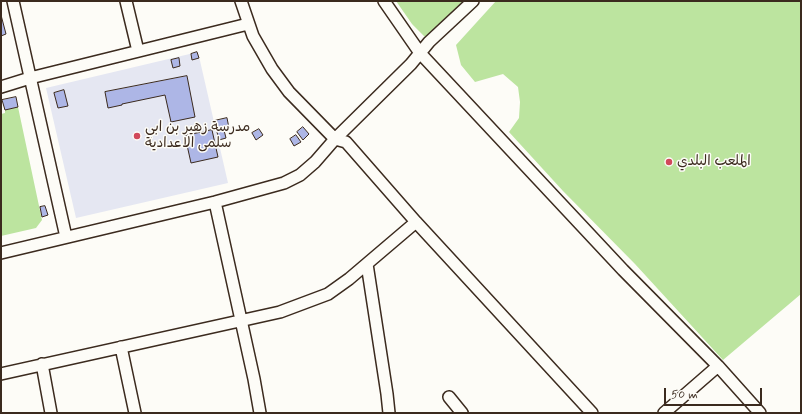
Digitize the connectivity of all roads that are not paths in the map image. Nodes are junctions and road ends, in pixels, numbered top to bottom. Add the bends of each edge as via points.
1 (13, 1) edge
2 (126, 1) edge
3 (241, 1) edge
4 (384, 1) edge
5 (473, 1) edge
6 (248, 24) junction
7 (138, 51) junction
8 (420, 53) junction
9 (30, 78) junction
10 (1, 87) edge
11 (334, 139) junction
12 (216, 202) junction
13 (416, 222) junction
14 (66, 237) junction
15 (1, 253) edge
16 (366, 264) junction
17 (242, 320) junction
18 (121, 347) junction
19 (42, 364) junction
20 (718, 366) junction
21 (1, 374) edge
22 (449, 397) dead end
23 (51, 413) edge
24 (135, 413) edge
25 (260, 413) edge
26 (389, 413) edge
27 (462, 413) edge
28 (592, 413) edge
29 (664, 413) edge
30 (760, 413) edge

1 - 9 street
2 - 7 street
3 - 6 street
4 - 8 street
5 - 8 street
6 - 7 street
6 - 11 street via 259,48 282,83
7 - 9 street
8 - 11 street
8 - 20 street via 623,270
9 - 10 street
9 - 14 street
11 - 12 street via 300,175 284,183
11 - 13 street via 346,142
12 - 14 street
12 - 17 street
13 - 16 street
13 - 28 street
14 - 15 street
16 - 17 street via 328,294 280,312
16 - 26 street
17 - 18 street
17 - 25 street
18 - 19 street
18 - 24 street
19 - 21 street
19 - 23 street
20 - 29 street
20 - 30 street
22 - 27 street

